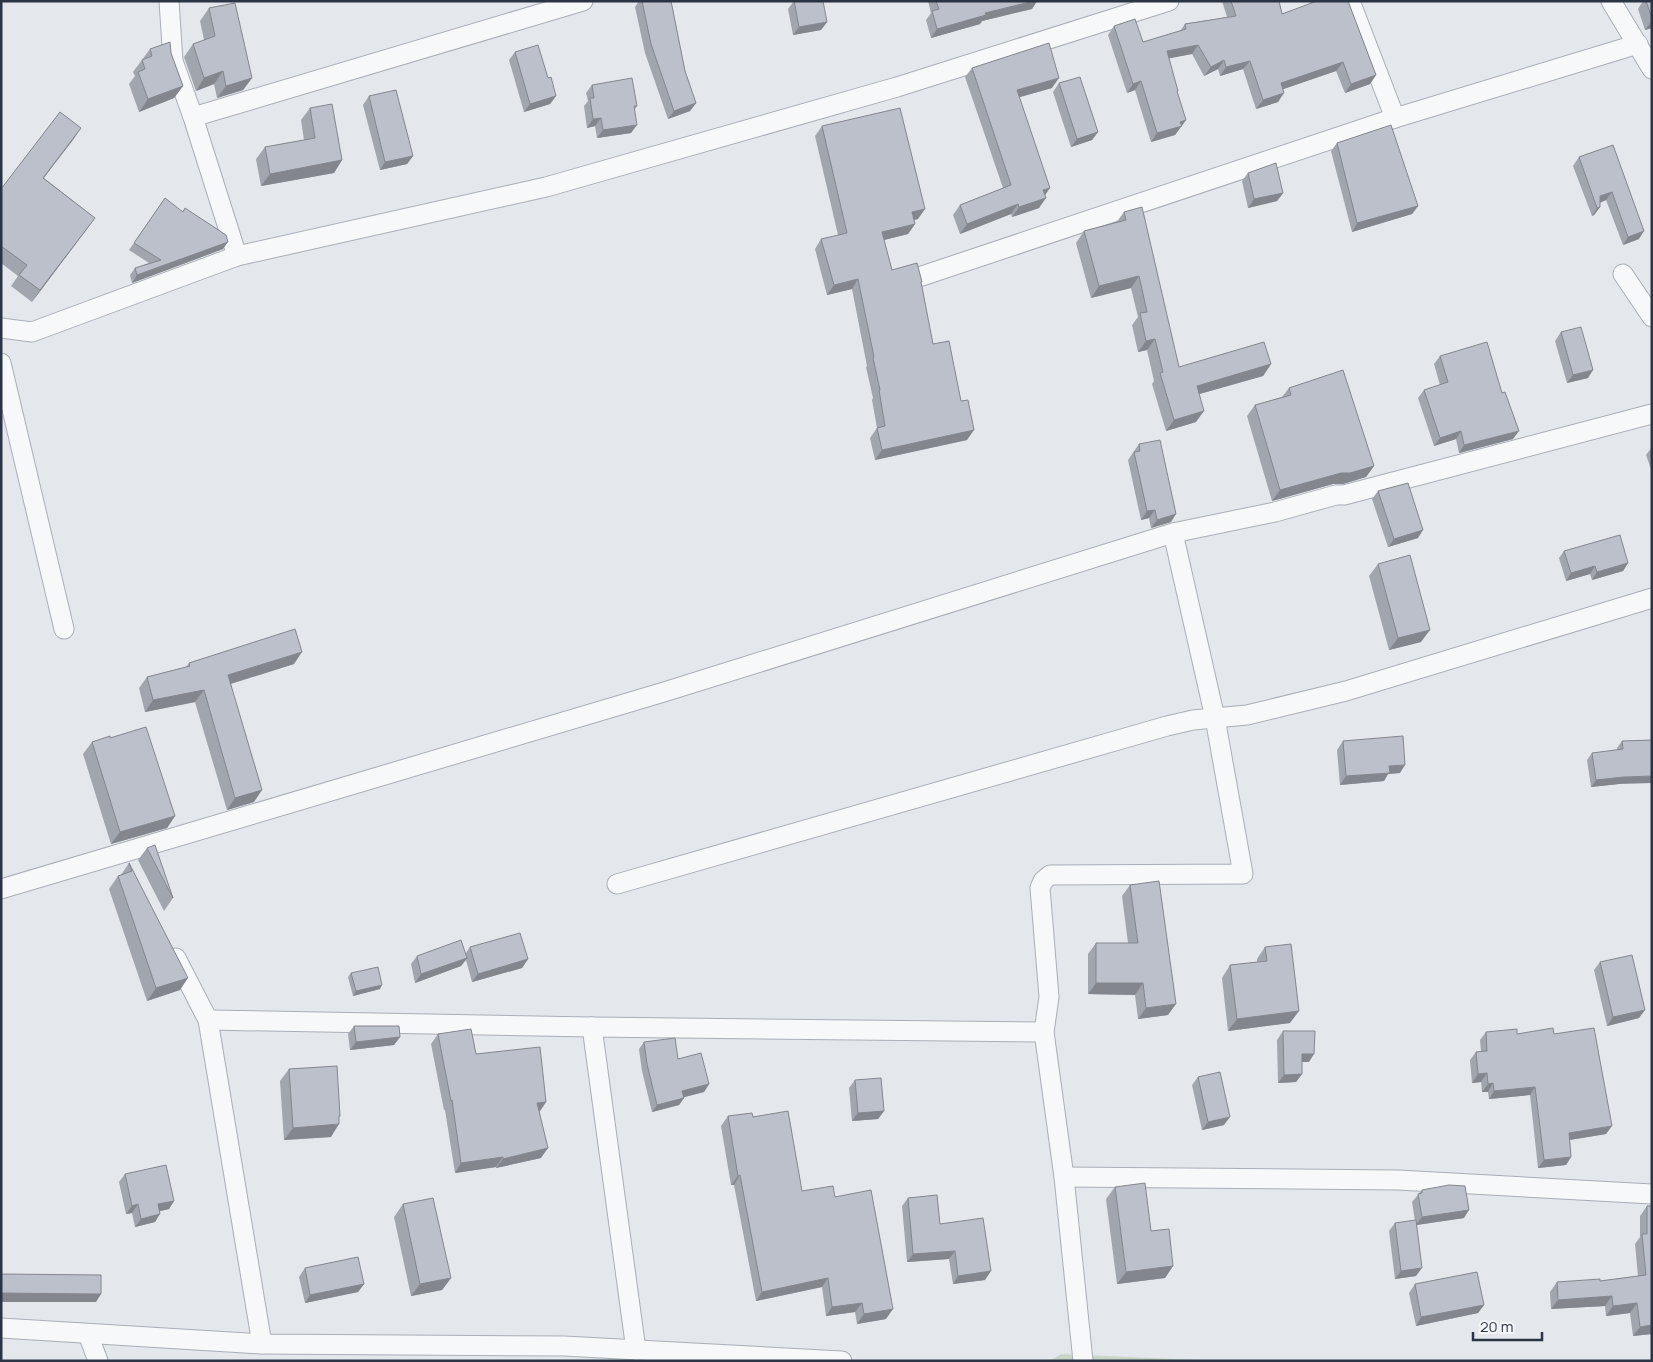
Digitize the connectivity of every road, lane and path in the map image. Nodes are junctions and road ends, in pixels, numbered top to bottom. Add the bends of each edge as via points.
1 (169, 1) edge
2 (583, 1) edge
3 (1169, 1) edge
4 (1350, 1) edge
5 (1611, 1) edge
6 (1120, 9) edge
7 (1638, 44) junction
8 (1652, 69) edge
9 (193, 117) junction
10 (1395, 118) junction
11 (237, 256) junction
12 (1623, 274) dead end
13 (922, 276) edge
14 (1652, 317) edge
15 (1, 328) edge
16 (1, 363) edge
17 (1652, 414) edge
18 (1172, 533) junction
19 (1652, 598) edge
20 (64, 629) dead end
21 (1214, 718) junction
22 (122, 853) junction
23 (132, 871) edge
24 (617, 884) dead end
25 (1, 889) edge
26 (168, 941) edge
27 (208, 1020) junction
28 (592, 1027) junction
29 (1044, 1032) junction
30 (1064, 1177) junction
31 (1652, 1194) edge
32 (1, 1328) edge
33 (88, 1334) junction
34 (262, 1344) junction
35 (636, 1350) junction
36 (98, 1361) edge
37 (842, 1361) edge
38 (1083, 1361) edge

1 - 9 street via 172,61
2 - 9 street
3 - 6 street
4 - 10 street
5 - 7 street
6 - 11 street via 897,87 546,187
7 - 8 street
7 - 10 street
9 - 11 street
10 - 13 street
11 - 15 street via 32,332
12 - 14 street
16 - 20 street
17 - 18 street via 1344,495
18 - 21 street
18 - 22 street via 664,692
19 - 21 street via 1346,691 1247,715
21 - 24 street via 1167,726
21 - 29 street via 1243,874 1050,875 1040,888 1049,997
22 - 23 street
22 - 25 street
26 - 27 street
27 - 28 street
27 - 34 street
28 - 29 street
28 - 35 street
29 - 30 street
30 - 31 street via 1398,1180
30 - 38 street
32 - 33 street
33 - 34 street
33 - 36 street
34 - 35 street via 564,1346
35 - 37 street

